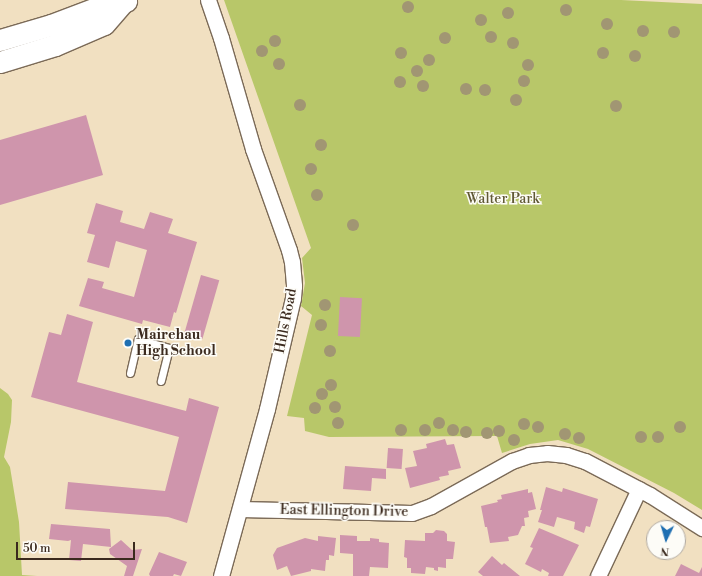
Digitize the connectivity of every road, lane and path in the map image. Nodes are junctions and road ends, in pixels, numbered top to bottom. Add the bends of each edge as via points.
1 (208, 0) edge
2 (125, 2) edge
3 (0, 40) edge
4 (0, 62) edge
5 (130, 373) dead end
6 (161, 381) dead end
7 (639, 489) junction
8 (240, 509) junction
9 (702, 528) edge
10 (221, 576) edge
11 (598, 576) edge

1 - 8 street, Hills Road via 253,149 289,250 294,274 293,298
2 - 3 main road via 96,8
2 - 4 main road via 104,24 55,45
5 - 6 lane via 138,339 169,348
7 - 8 street, East Ellington Drive via 585,461 547,453 529,455 512,461 431,506 412,513
7 - 9 street, East Ellington Drive
7 - 11 street
8 - 10 street, Hills Road

